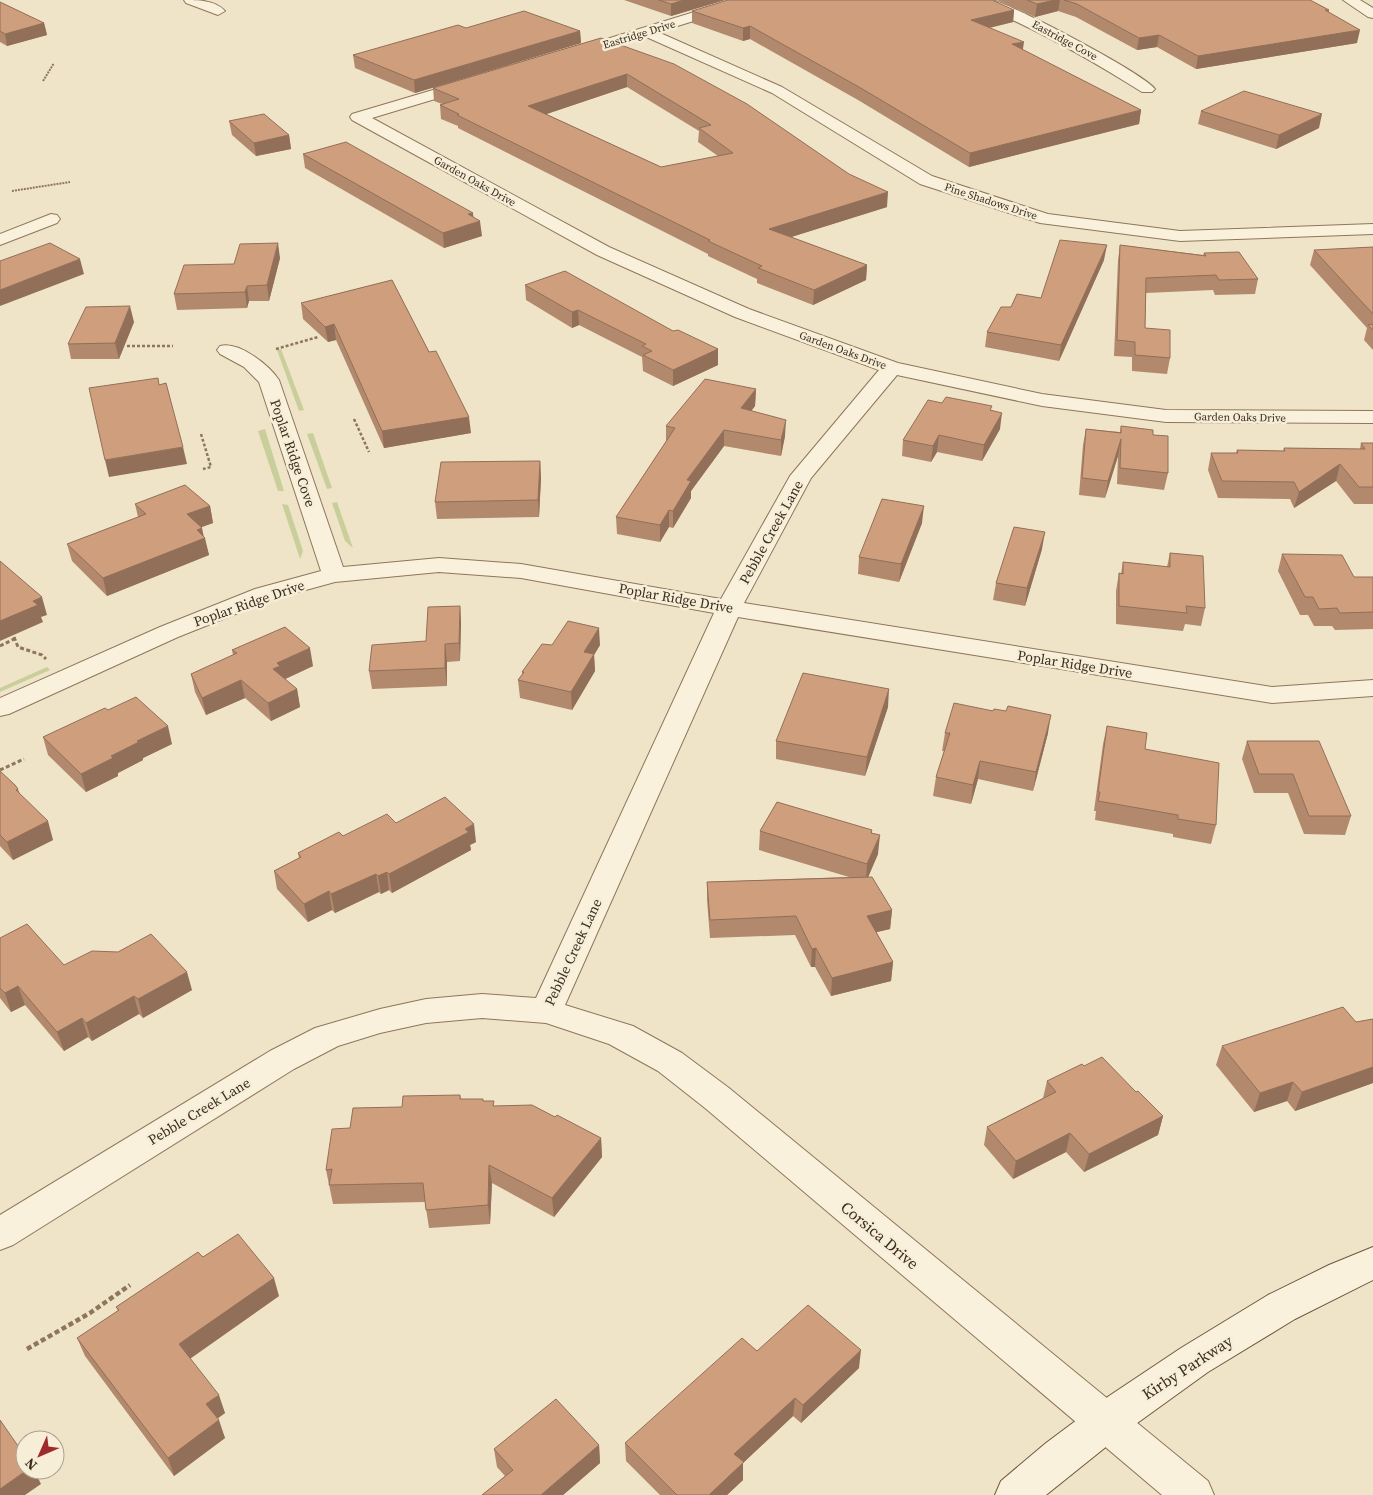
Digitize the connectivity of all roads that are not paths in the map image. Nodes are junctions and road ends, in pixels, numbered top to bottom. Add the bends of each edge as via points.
1 (191, 0) edge
2 (747, 0) edge
3 (979, 0) edge
4 (1350, 0) edge
5 (218, 11) dead end
6 (1373, 14) edge
7 (646, 32) junction
8 (560, 58) edge
9 (483, 80) edge
10 (1146, 90) dead end
11 (51, 219) dead end
12 (1373, 228) edge
13 (0, 240) edge
14 (227, 350) dead end
15 (892, 368) junction
16 (1373, 417) edge
17 (334, 575) junction
18 (729, 608) junction
19 (1373, 688) edge
20 (0, 708) edge
21 (546, 1011) junction
22 (0, 1234) edge
23 (1373, 1263) edge
24 (1104, 1423) junction
25 (1016, 1495) edge
26 (1193, 1495) edge

1 - 5 street
2 - 7 street, Eastridge Drive
3 - 10 street, Eastridge Cove via 1098,57
4 - 6 street
7 - 8 street, Eastridge Drive
7 - 12 street, Pine Shadows Drive via 777,90 926,180 1046,219 1180,236
9 - 15 street, Garden Oaks Drive via 358,117 603,251 742,313
11 - 13 street
14 - 17 street, Poplar Ridge Cove via 261,370 269,380
15 - 16 street, Garden Oaks Drive via 1042,400 1166,416
15 - 18 street, Pebble Creek Lane via 802,476
17 - 18 street, Poplar Ridge Drive via 439,565 521,570
17 - 20 street, Poplar Ridge Drive via 264,594 221,610
18 - 19 street, Poplar Ridge Drive via 1272,695
18 - 21 street, Pebble Creek Lane
21 - 22 street, Pebble Creek Lane via 482,1006 426,1011 327,1037 282,1060
21 - 24 street, Corsica Drive via 621,1035 670,1062
23 - 24 street, Kirby Parkway via 1266,1316 1185,1366
24 - 25 street, Kirby Parkway
24 - 26 street, Corsica Drive

